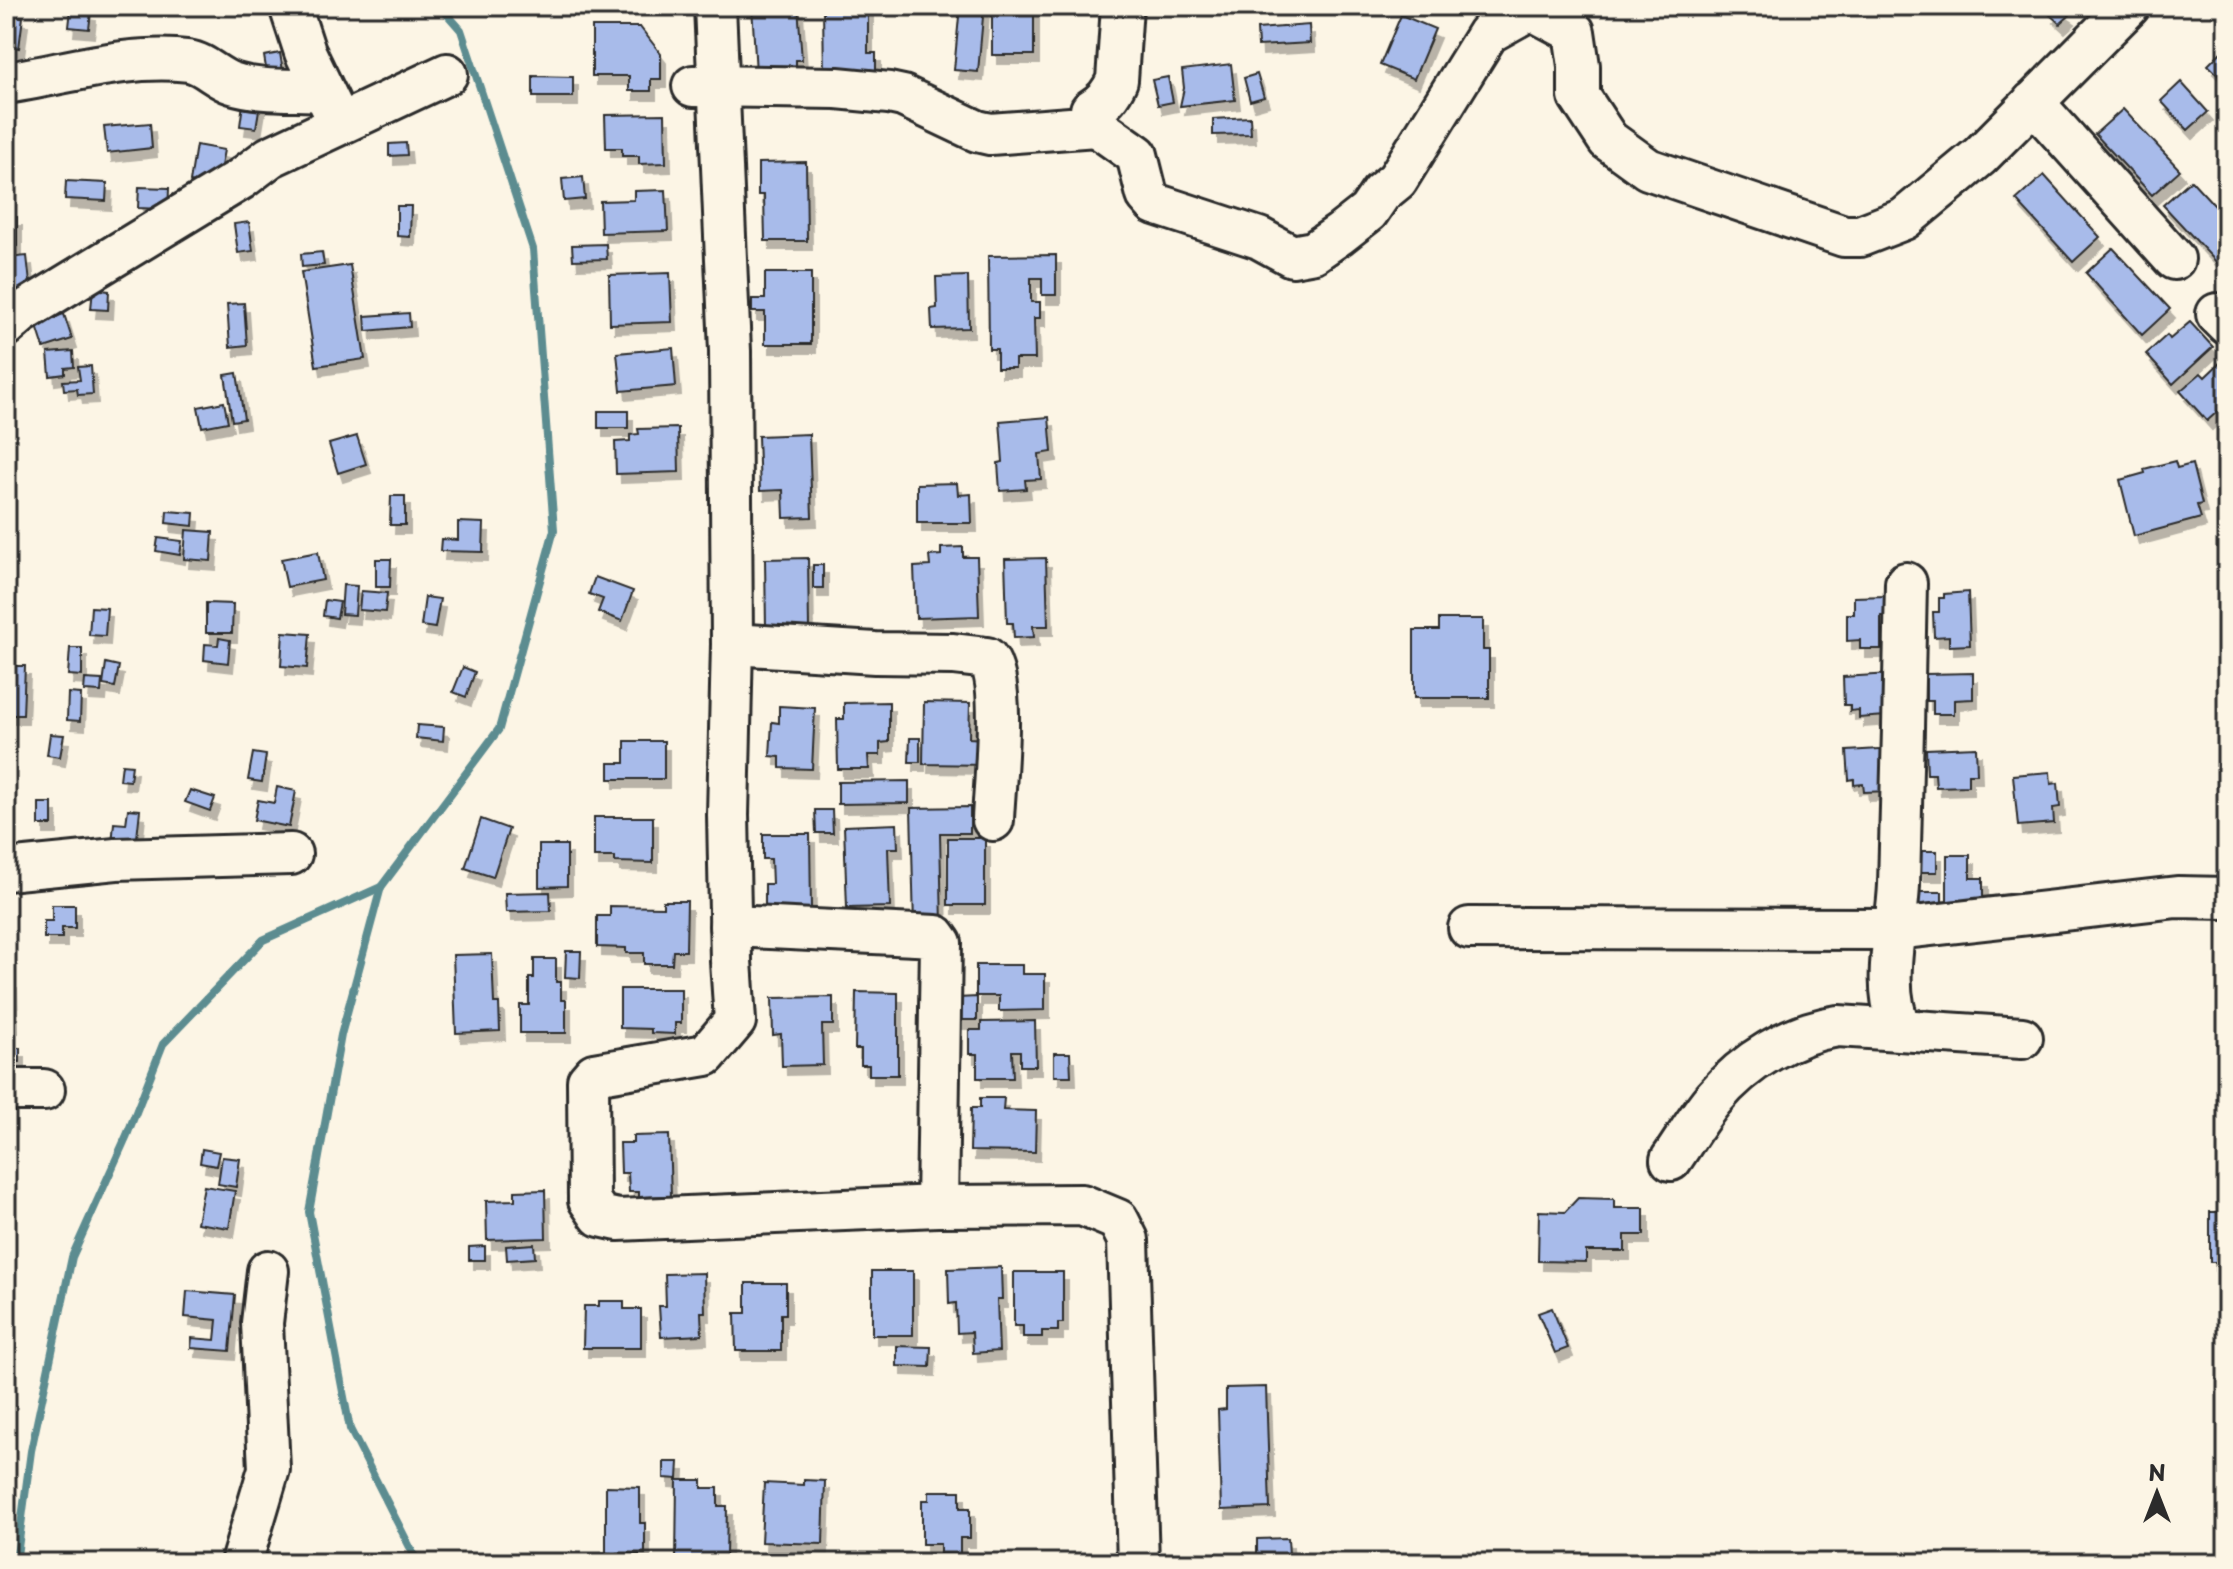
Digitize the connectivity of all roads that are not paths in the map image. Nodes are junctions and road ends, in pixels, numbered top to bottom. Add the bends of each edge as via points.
1 (290, 6) edge
2 (715, 6) edge
3 (1122, 6) edge
4 (1531, 6) edge
5 (2129, 6) edge
6 (447, 74) dead end
7 (6, 83) edge
8 (706, 86) junction
9 (323, 91) junction
10 (2033, 102) junction
11 (342, 126) junction
12 (1096, 126) junction
13 (1368, 212) junction
14 (2174, 259) dead end
15 (6, 326) edge
16 (1906, 583) dead end
17 (732, 644) junction
18 (993, 820) dead end
19 (291, 854) dead end
20 (6, 870) edge
21 (2227, 898) edge
22 (730, 926) junction
23 (1469, 928) dead end
24 (1896, 929) junction
25 (1901, 1030) junction
26 (2022, 1038) dead end
27 (1671, 1160) dead end
28 (937, 1206) junction
29 (268, 1271) dead end
30 (241, 1563) edge
31 (1138, 1563) edge

1 - 9 street
2 - 8 street
3 - 12 street via 1117,80 1091,110
4 - 13 street via 1502,15 1491,25 1370,188
5 - 10 street
6 - 11 street
7 - 9 street via 98,64 179,60 249,87
8 - 12 street via 889,93 990,134
8 - 17 street via 730,367
9 - 11 street
10 - 13 street via 1980,156 1904,219 1860,236 1844,236 1648,169 1608,140 1579,96 1574,32 1531,9 1488,33 1397,180
10 - 14 street
11 - 15 street via 270,157
12 - 13 street via 1137,155 1147,195 1155,204 1259,238 1292,256 1314,252
16 - 24 street
17 - 18 street via 987,658 995,684 998,733
17 - 22 street
19 - 20 street via 116,859
21 - 24 street via 2177,897
22 - 28 street via 936,936 941,943
22 - 28 street via 735,1021 706,1055 594,1074 588,1081 589,1200 600,1216 618,1220
23 - 24 street
24 - 25 street via 1892,1005
25 - 26 street
25 - 27 street via 1838,1026 1786,1041 1714,1098
28 - 31 street via 1082,1205 1118,1220 1128,1240
29 - 30 street via 262,1323 269,1469

